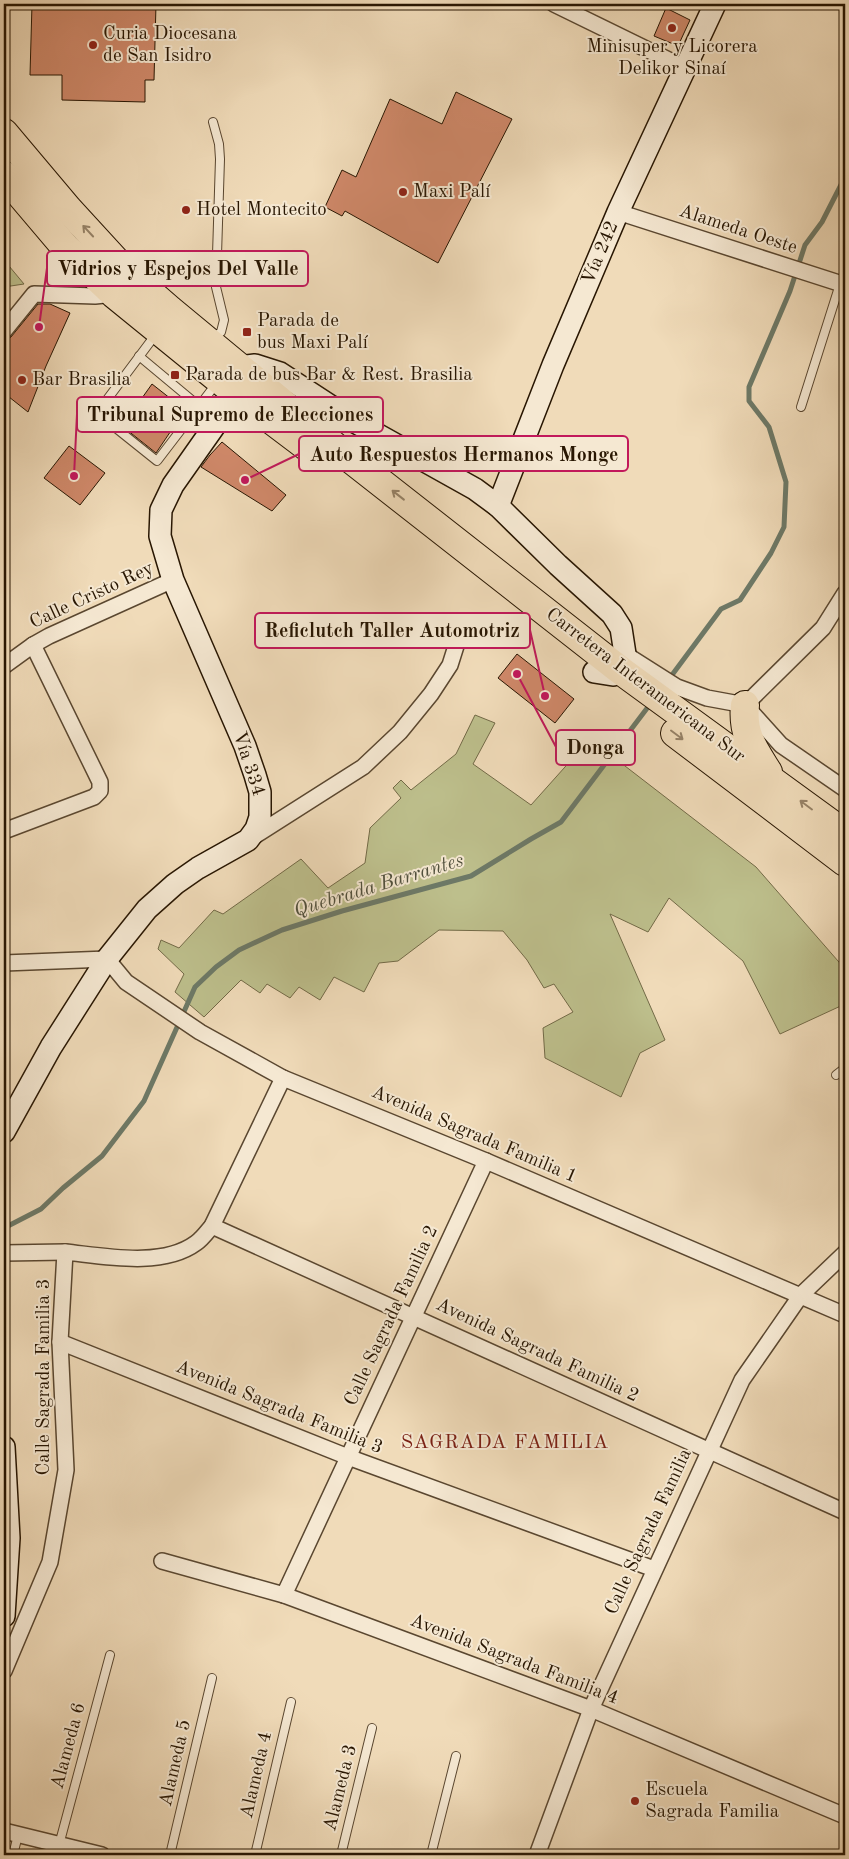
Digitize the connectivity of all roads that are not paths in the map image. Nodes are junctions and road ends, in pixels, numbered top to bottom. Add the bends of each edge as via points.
1 (554, 4) edge
2 (715, 4) edge
3 (685, 68) junction
4 (213, 122) dead end
5 (4, 133) edge
6 (4, 175) edge
7 (618, 212) junction
8 (76, 258) junction
9 (843, 285) edge
10 (114, 294) junction
11 (158, 330) junction
12 (4, 331) edge
13 (139, 356) junction
14 (226, 367) junction
15 (200, 406) junction
16 (801, 407) dead end
17 (498, 506) junction
18 (173, 580) junction
19 (845, 593) edge
20 (33, 645) junction
21 (456, 646) dead end
22 (613, 665) junction
23 (4, 666) edge
24 (746, 705) junction
25 (773, 780) junction
26 (845, 789) edge
27 (4, 831) edge
28 (845, 834) edge
29 (248, 840) junction
30 (845, 862) edge
31 (107, 959) junction
32 (4, 963) edge
33 (845, 1068) edge
34 (836, 1075) dead end
35 (282, 1078) junction
36 (4, 1132) edge
37 (486, 1161) junction
38 (212, 1226) junction
39 (65, 1252) junction
40 (4, 1253) edge
41 (845, 1253) edge
42 (801, 1294) junction
43 (845, 1315) edge
44 (414, 1316) junction
45 (60, 1342) junction
46 (4, 1447) edge
47 (708, 1451) junction
48 (348, 1457) junction
49 (845, 1512) edge
50 (162, 1561) dead end
51 (654, 1570) junction
52 (284, 1596) junction
53 (4, 1616) edge
54 (110, 1655) dead end
55 (4, 1672) edge
56 (212, 1678) dead end
57 (291, 1702) dead end
58 (591, 1709) junction
59 (372, 1728) dead end
60 (456, 1756) dead end
61 (845, 1816) edge
62 (11, 1833) edge
63 (59, 1845) junction
64 (13, 1855) edge
65 (102, 1855) edge
66 (170, 1855) edge
67 (255, 1855) edge
68 (341, 1855) edge
69 (432, 1855) edge
70 (537, 1855) edge

1 - 3 street
2 - 3 main road, Vía 242
3 - 7 main road, Vía 242
4 - 14 lane via 220,159 216,287 224,320 221,332
14 -> 5 highway, Carretera Interamericana Sur via 124,270
6 - 8 highway, Carretera Interamericana Sur
7 - 9 street, Alameda Oeste
7 - 17 main road, Vía 242
8 - 10 highway, Carretera Interamericana Sur
8 - 14 highway, Carretera Interamericana Sur via 200,341
9 - 16 lane
10 - 11 highway, Carretera Interamericana Sur
10 - 12 street via 34,294
11 - 13 lane
11 - 14 highway, Carretera Interamericana Sur
13 - 15 lane
13 - 15 lane via 96,413 157,461
14 - 15 lane
14 - 17 main road via 255,365 280,374 355,422 475,489
14 - 18 main road, Vía 334 via 186,464 162,510 160,536
22 -> 14 highway, Carretera Interamericana Sur via 309,425 273,406
14 - 22 highway, Carretera Interamericana Sur via 430,542
17 - 22 main road via 612,614 620,628
18 - 20 street, Calle Cristo Rey
18 - 29 main road, Vía 334 via 255,775 261,804 260,817
19 - 24 street via 823,628
20 - 23 street, Calle Cristo Rey
20 - 27 street via 100,782 100,791 94,797
21 - 29 street via 450,664 431,694 400,732 363,767
22 - 24 street via 708,698
22 - 25 highway, Carretera Interamericana Sur
22 -> 30 highway, Carretera Interamericana Sur
24 - 25 highway via 743,720 751,745
24 - 26 street via 781,745
28 -> 25 highway, Carretera Interamericana Sur
29 - 31 main road via 175,884 147,910
31 - 32 street
31 - 35 street, Avenida Sagrada Familia 1 via 126,982 151,999 200,1032
31 - 36 main road via 51,1046
33 - 34 lane
35 - 37 street, Avenida Sagrada Familia 1
35 - 38 street, Calle Sagrada Familia 3
37 - 42 street, Avenida Sagrada Familia 1
37 - 44 street, Calle Sagrada Familia 2
38 - 39 street, Calle Sagrada Familia 3 via 197,1243 160,1257
38 - 44 street, Avenida Sagrada Familia 2
39 - 40 street, Calle Sagrada Familia 3
39 - 45 street, Calle Sagrada Familia 3
41 - 42 street, Calle Sagrada Familia
42 - 43 street, Avenida Sagrada Familia 1
42 - 47 street, Calle Sagrada Familia via 742,1380
44 - 47 street, Avenida Sagrada Familia 2
44 - 48 street, Calle Sagrada Familia 2
45 - 48 street, Avenida Sagrada Familia 3
45 - 55 street, Calle Sagrada Familia 3 via 66,1470 50,1562
46 - 53 main road via 8,1538
47 - 49 street, Avenida Sagrada Familia 2
47 - 51 street, Calle Sagrada Familia
48 - 51 street, Avenida Sagrada Familia 3
48 - 52 street, Calle Sagrada Familia 2
50 - 52 street, Avenida Sagrada Familia 4
51 - 58 street, Calle Sagrada Familia
52 - 58 street, Avenida Sagrada Familia 4
54 - 63 lane, Alameda 6
56 - 66 lane, Alameda 5
57 - 67 lane, Alameda 4
58 - 61 street, Avenida Sagrada Familia 4
58 - 70 street, Calle Sagrada Familia
59 - 68 lane, Alameda 3
60 - 69 lane
62 - 63 street
62 - 64 lane
63 - 65 street

